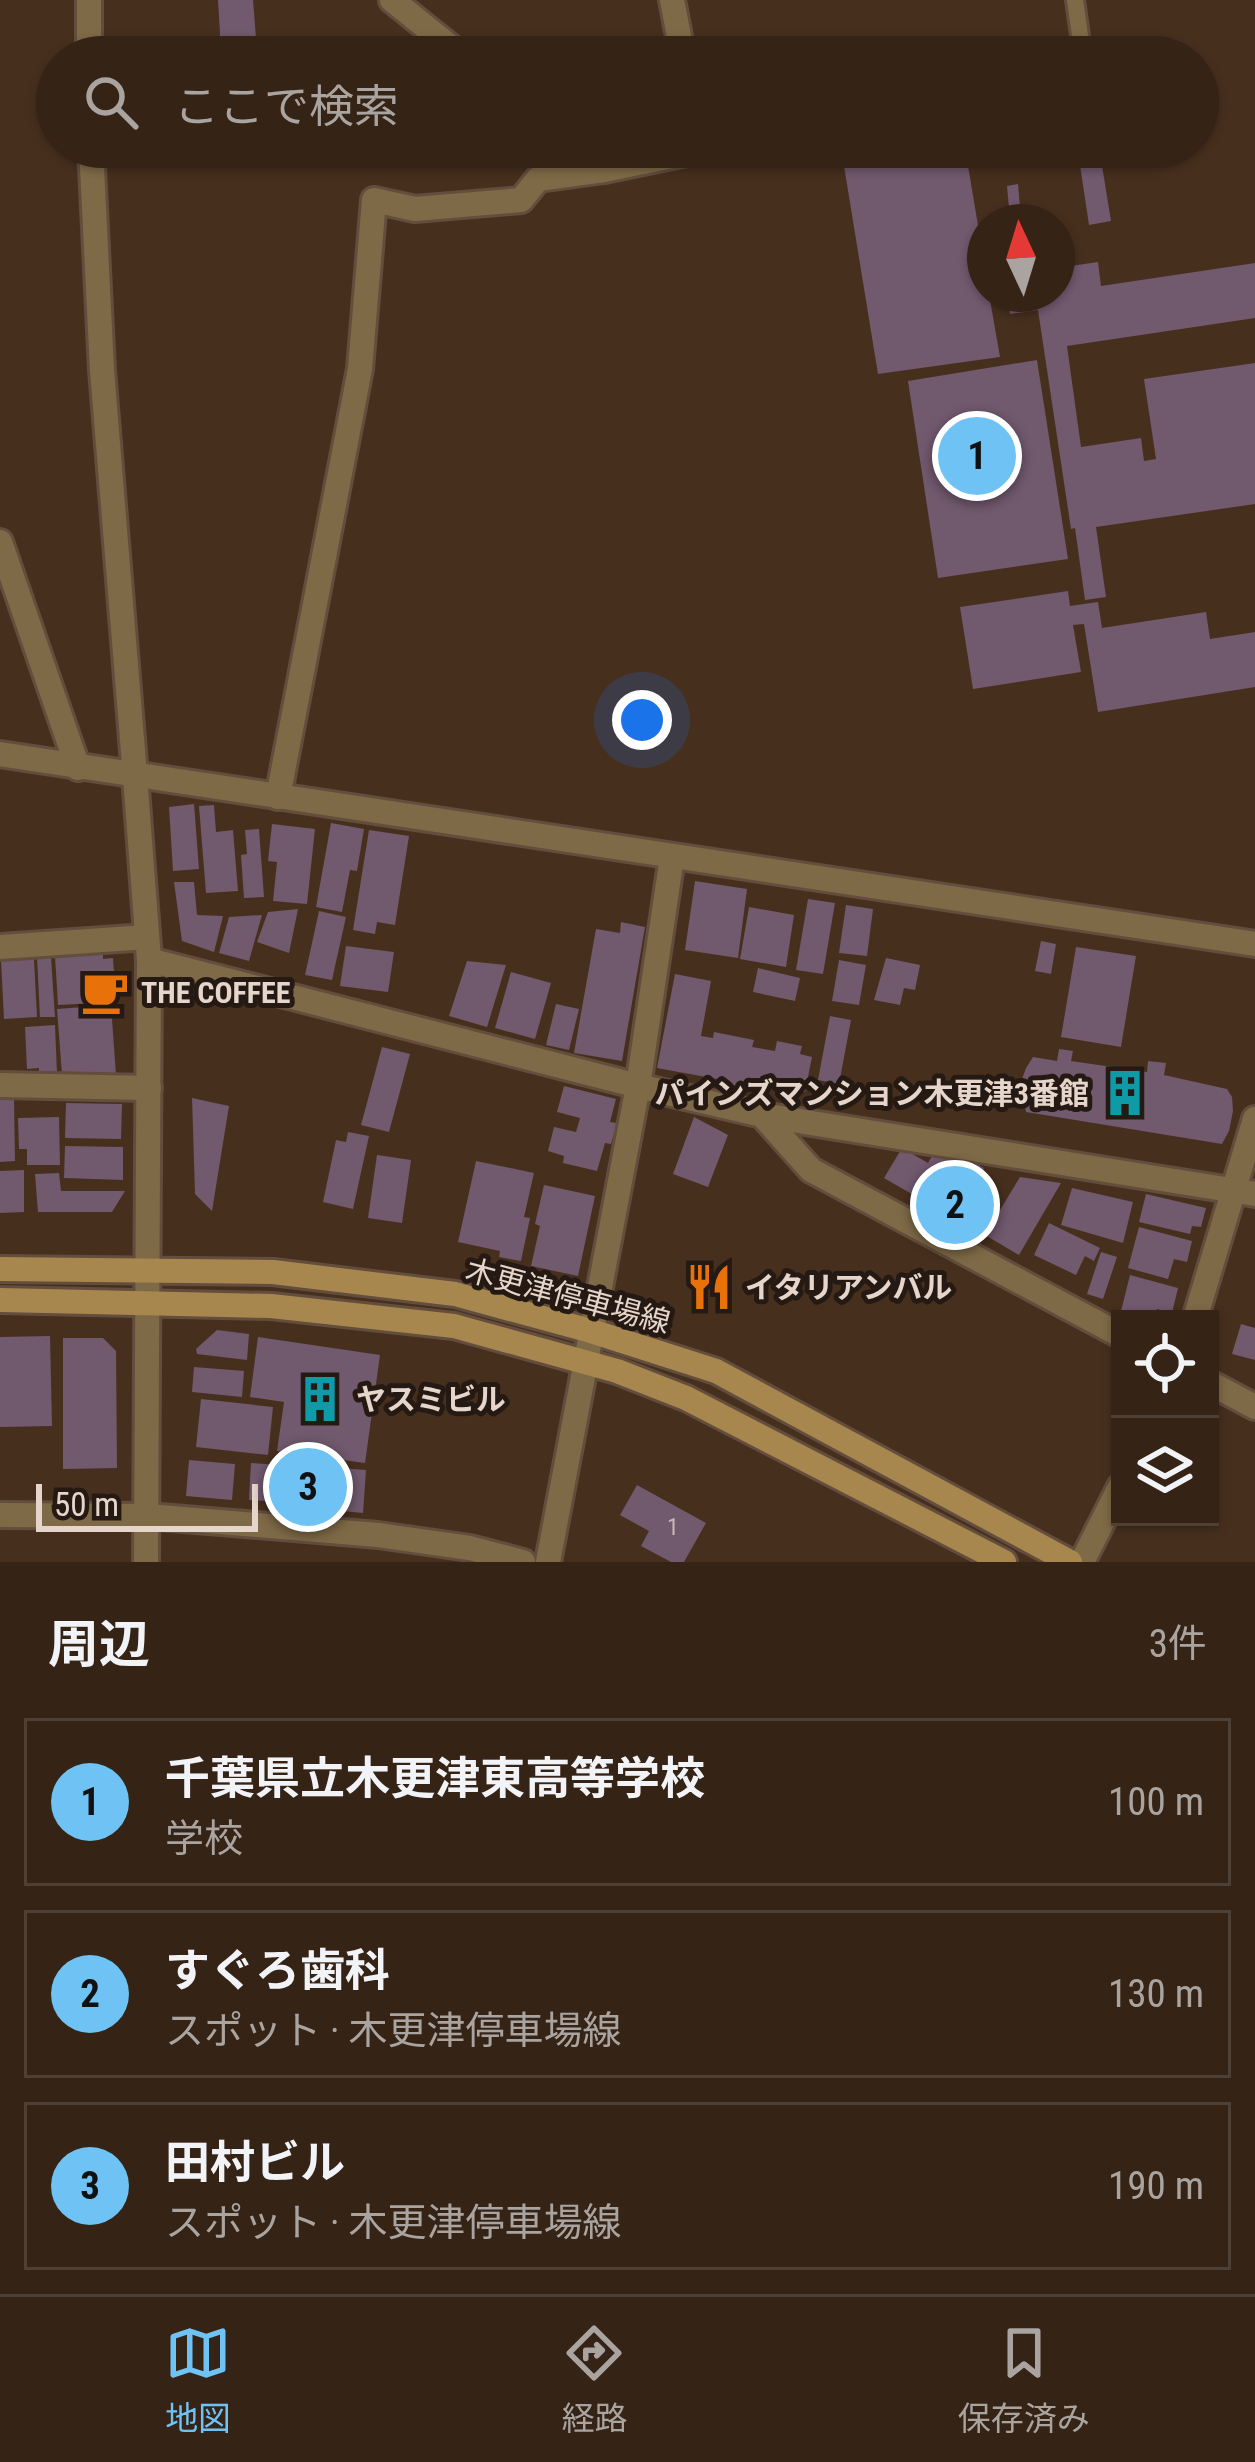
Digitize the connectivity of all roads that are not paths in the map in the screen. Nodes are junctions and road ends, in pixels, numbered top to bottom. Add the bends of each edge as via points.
1 (88, 0) edge
2 (392, 0) edge
3 (672, 0) edge
4 (1076, 0) edge
5 (89, 36) edge
6 (437, 36) edge
7 (679, 36) edge
8 (1080, 36) edge
9 (92, 168) edge
10 (602, 168) edge
11 (614, 168) edge
12 (604, 170) junction
13 (0, 542) edge
14 (0, 754) edge
15 (78, 768) junction
16 (134, 776) junction
17 (278, 796) junction
18 (672, 857) junction
19 (1255, 944) edge
20 (0, 947) edge
21 (148, 948) junction
22 (0, 1084) edge
23 (638, 1086) junction
24 (149, 1088) junction
25 (763, 1114) junction
26 (1255, 1118) edge
27 (1245, 1192) edge
28 (148, 1269) junction
29 (0, 1270) edge
30 (0, 1300) edge
31 (148, 1303) junction
32 (1199, 1310) edge
33 (1111, 1330) edge
34 (591, 1331) junction
35 (587, 1363) junction
36 (1219, 1388) edge
37 (1255, 1407) edge
38 (1111, 1505) edge
39 (0, 1515) edge
40 (148, 1516) junction
41 (378, 1535) junction
42 (146, 1562) edge
43 (372, 1562) edge
44 (524, 1562) edge
45 (548, 1562) edge
46 (1004, 1562) edge
47 (1070, 1562) edge
48 (1082, 1562) edge

1 - 5 street
2 - 6 street
3 - 7 street
4 - 8 lane
9 - 16 street
10 - 12 street
11 - 12 street
12 - 17 street via 538,179 521,200 415,209 374,200 360,369
13 - 15 street
14 - 15 street
15 - 16 street
16 - 17 street
16 - 21 street
17 - 18 street
18 - 19 street
18 - 23 street
20 - 21 street
21 - 23 street
21 - 24 street
22 - 24 street
23 - 25 street
23 - 34 street
24 - 28 street
25 - 27 street
25 - 33 street via 811,1170
26 - 27 street
27 - 32 street
28 - 29 main road, 木更津停車場線
28 - 31 street
28 - 34 main road, 木更津停車場線 via 273,1272 454,1294
30 - 31 main road, 木更津停車場線
31 - 35 main road, 木更津停車場線 via 271,1306 454,1326
31 - 40 street
34 - 35 street
34 - 47 main road, 木更津停車場線 via 716,1370
35 - 45 street
35 - 46 main road, 木更津停車場線 via 686,1398
36 - 37 street
38 - 48 street
39 - 40 street
40 - 41 street
40 - 42 street
41 - 43 street
41 - 44 street

